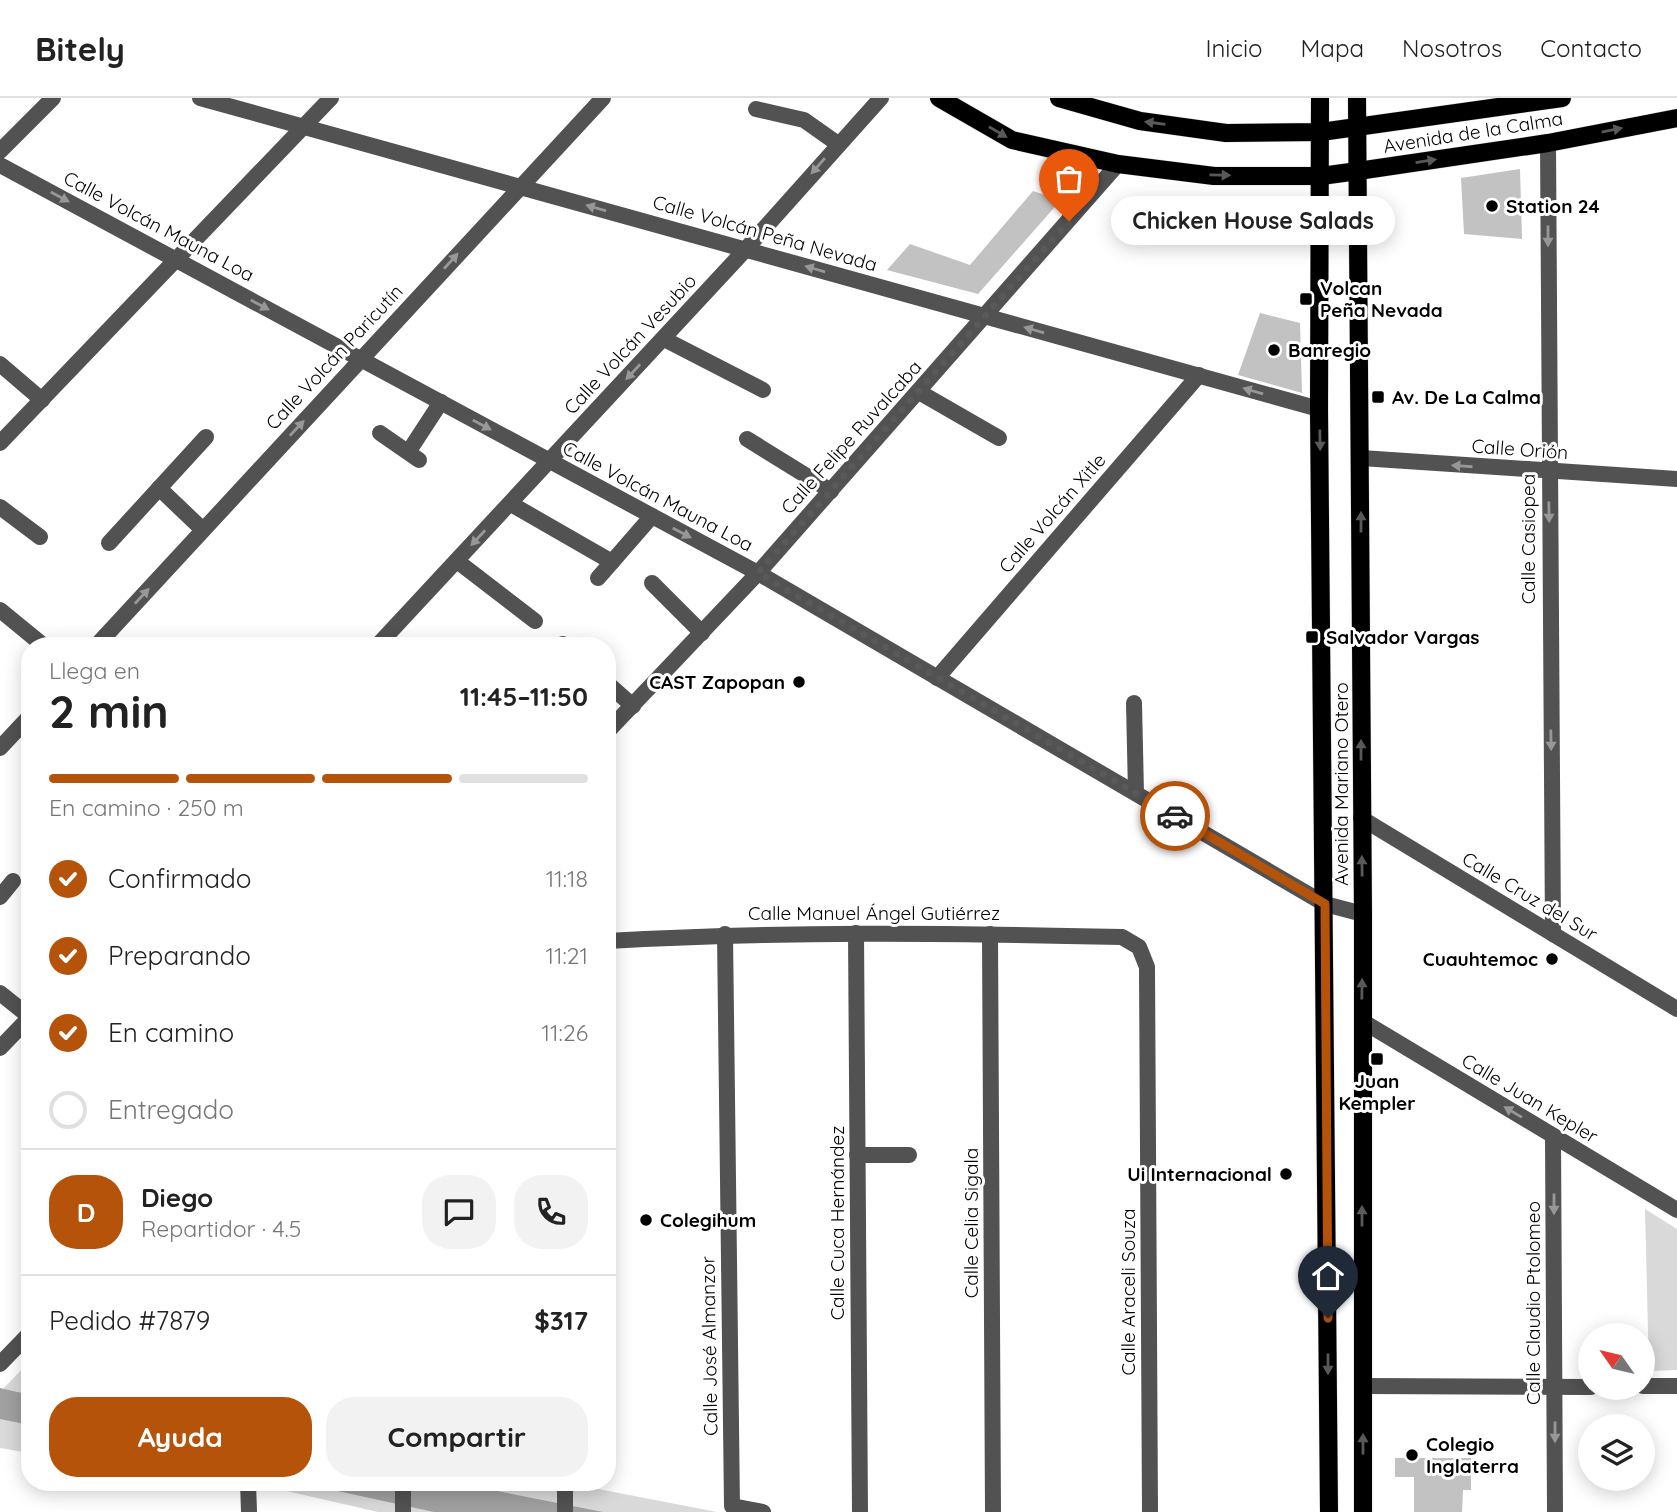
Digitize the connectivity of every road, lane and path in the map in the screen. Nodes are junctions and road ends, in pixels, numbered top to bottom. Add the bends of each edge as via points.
1 (53, 98) edge
2 (200, 98) edge
3 (331, 98) edge
4 (603, 98) edge
5 (881, 98) edge
6 (939, 98) edge
7 (1059, 98) edge
8 (1320, 98) edge
9 (1357, 98) edge
10 (1552, 99) edge
11 (756, 109) dead end
12 (1677, 118) edge
13 (305, 127) junction
14 (1357, 127) junction
15 (1321, 132) junction
16 (1548, 143) junction
17 (838, 144) junction
18 (0, 152) edge
19 (0, 164) edge
20 (1118, 164) junction
21 (1358, 171) junction
22 (1321, 176) junction
23 (519, 186) junction
24 (746, 249) junction
25 (177, 260) junction
26 (986, 316) junction
27 (664, 339) junction
28 (361, 359) junction
29 (0, 364) edge
30 (1199, 375) junction
31 (763, 390) dead end
32 (919, 392) junction
33 (42, 400) junction
34 (441, 402) junction
35 (1319, 409) junction
36 (380, 433) dead end
37 (206, 437) dead end
38 (999, 438) dead end
39 (747, 439) dead end
40 (0, 443) edge
41 (1361, 458) junction
42 (551, 462) junction
43 (1549, 472) junction
44 (1677, 479) edge
45 (159, 488) junction
46 (831, 491) junction
47 (511, 504) junction
48 (0, 507) edge
49 (652, 516) junction
50 (203, 530) junction
51 (40, 537) dead end
52 (109, 543) dead end
53 (457, 561) junction
54 (612, 562) junction
55 (758, 573) junction
56 (598, 578) dead end
57 (652, 583) dead end
58 (0, 610) edge
59 (535, 621) dead end
60 (702, 633) junction
61 (33, 637) edge
62 (104, 637) edge
63 (385, 637) edge
64 (937, 678) junction
65 (616, 691) edge
66 (1134, 703) dead end
67 (633, 706) junction
68 (616, 723) edge
69 (21, 726) edge
70 (0, 748) edge
71 (1136, 793) junction
72 (1362, 818) junction
73 (13, 881) dead end
74 (0, 897) edge
75 (1325, 904) junction
76 (1363, 914) junction
77 (856, 933) junction
78 (725, 934) junction
79 (990, 934) junction
80 (1553, 934) junction
81 (616, 940) edge
82 (1139, 947) joint
83 (0, 993) edge
84 (1677, 1009) edge
85 (21, 1010) edge
86 (1362, 1021) junction
87 (21, 1026) edge
88 (0, 1048) edge
89 (1553, 1136) junction
90 (857, 1155) junction
91 (909, 1155) dead end
92 (1677, 1210) edge
93 (21, 1342) edge
94 (0, 1364) edge
95 (1363, 1386) junction
96 (1656, 1386) edge
97 (1677, 1386) edge
98 (1578, 1387) edge
99 (1555, 1388) junction
100 (248, 1491) edge
101 (403, 1491) edge
102 (403, 1510) edge
103 (249, 1512) edge
104 (763, 1512) edge
105 (860, 1512) edge
106 (993, 1512) edge
107 (1150, 1512) edge
108 (1329, 1512) edge
109 (1363, 1512) edge
110 (1555, 1512) edge

1 - 18 street
2 - 13 street, Calle Volcán Peña Nevada
3 - 13 street
4 - 23 street, Calle Volcán Paricutín
5 - 17 street, Calle Volcán Vesubio
6 -> 20 main road, Avenida de la Calma via 1012,140
15 -> 7 main road, Avenida de la Calma via 1226,133 1140,121
8 - 15 main road, Avenida Mariano Otero
9 - 14 main road, Avenida Mariano Otero
10 - 14 main road, Avenida de la Calma
11 - 17 street via 804,120
16 -> 12 main road, Avenida de la Calma
13 - 23 street, Calle Volcán Peña Nevada
13 - 25 street
14 - 15 main road, Avenida de la Calma
14 - 21 main road, Avenida Mariano Otero
15 - 22 main road, Avenida Mariano Otero
21 -> 16 main road, Avenida de la Calma
16 -> 43 street, Calle Casiopea
17 -> 24 street, Calle Volcán Vesubio
19 -> 25 street, Calle Volcán Mauna Loa
20 -> 22 main road, Avenida de la Calma via 1214,176
20 - 26 street, Calle Felipe Ruvalcaba
21 - 22 main road, Avenida de la Calma
21 - 41 main road, Avenida Mariano Otero
22 - 35 main road, Avenida Mariano Otero
24 -> 23 street, Calle Volcán Peña Nevada
28 -> 23 street, Calle Volcán Paricutín
26 -> 24 street, Calle Volcán Peña Nevada
24 - 27 street, Calle Volcán Vesubio
25 -> 28 street, Calle Volcán Mauna Loa
25 - 33 street
30 -> 26 street, Calle Volcán Peña Nevada
26 - 32 street, Calle Felipe Ruvalcaba
27 - 31 street
27 -> 42 street, Calle Volcán Vesubio
28 - 34 street, Calle Volcán Mauna Loa
50 -> 28 street, Calle Volcán Paricutín
29 - 33 street
35 -> 30 street, Calle Volcán Peña Nevada
30 - 64 street, Calle Volcán Xitle
32 - 38 street
32 - 46 street, Calle Felipe Ruvalcaba
33 - 40 street
34 - 36 street via 414,455
34 -> 42 street, Calle Volcán Mauna Loa
35 -> 75 main road, Avenida Mariano Otero
37 - 45 street
39 - 46 street
43 -> 41 street, Calle Orión
72 -> 41 main road, Avenida Mariano Otero
42 - 47 street, Calle Volcán Vesubio
42 - 49 street, Calle Volcán Mauna Loa
43 - 44 street, Calle Orión
43 -> 80 street, Calle Casiopea
45 - 50 street
45 - 52 street
46 - 55 street, Calle Felipe Ruvalcaba
47 -> 53 street, Calle Volcán Vesubio
47 - 54 street
48 - 51 street
49 - 54 street
49 -> 55 street, Calle Volcán Mauna Loa
62 -> 50 street, Calle Volcán Paricutín
53 - 59 street
53 - 63 street, Calle Volcán Vesubio
54 - 56 street
55 - 60 street, Calle Felipe Ruvalcaba
55 - 64 street, Calle Volcán Mauna Loa
57 - 60 street
58 - 61 street
60 - 67 street, Calle Felipe Ruvalcaba
64 - 71 street, Calle Volcán Mauna Loa
65 - 67 street
66 - 71 street
67 - 68 street, Calle Felipe Ruvalcaba
69 - 70 street
71 - 75 street, Calle Volcán Mauna Loa
76 -> 72 main road, Avenida Mariano Otero
72 - 80 street, Calle Cruz del Sur
73 - 74 street
75 - 76 street, Calle Volcán Mauna Loa
75 -> 108 main road, Avenida Mariano Otero
86 -> 76 main road, Avenida Mariano Otero
77 - 78 street, Calle Manuel Ángel Gutiérrez
77 - 79 street, Calle Manuel Ángel Gutiérrez
77 - 90 street, Calle Cuca Hernández
78 - 81 street, Calle Manuel Ángel Gutiérrez
78 - 104 street, Calle José Almanzor via 732,1506
79 - 82 street, Calle Manuel Ángel Gutiérrez via 1122,937
79 - 106 street, Calle Celia Sigala
80 - 84 street, Calle Cruz del Sur
82 - 107 street, Calle Araceli Souza via 1147,967
83 - 85 street
89 -> 86 street, Calle Juan Kepler
95 -> 86 main road, Avenida Mariano Otero
87 - 88 street
89 - 92 street, Calle Juan Kepler
89 -> 99 street, Calle Claudio Ptolomeo
90 - 91 street
90 - 105 street, Calle Cuca Hernández
93 - 94 street
95 - 99 street
109 -> 95 main road, Avenida Mariano Otero
96 - 97 street
98 - 99 street
99 -> 110 street, Calle Claudio Ptolomeo
100 - 103 street
101 - 102 street

